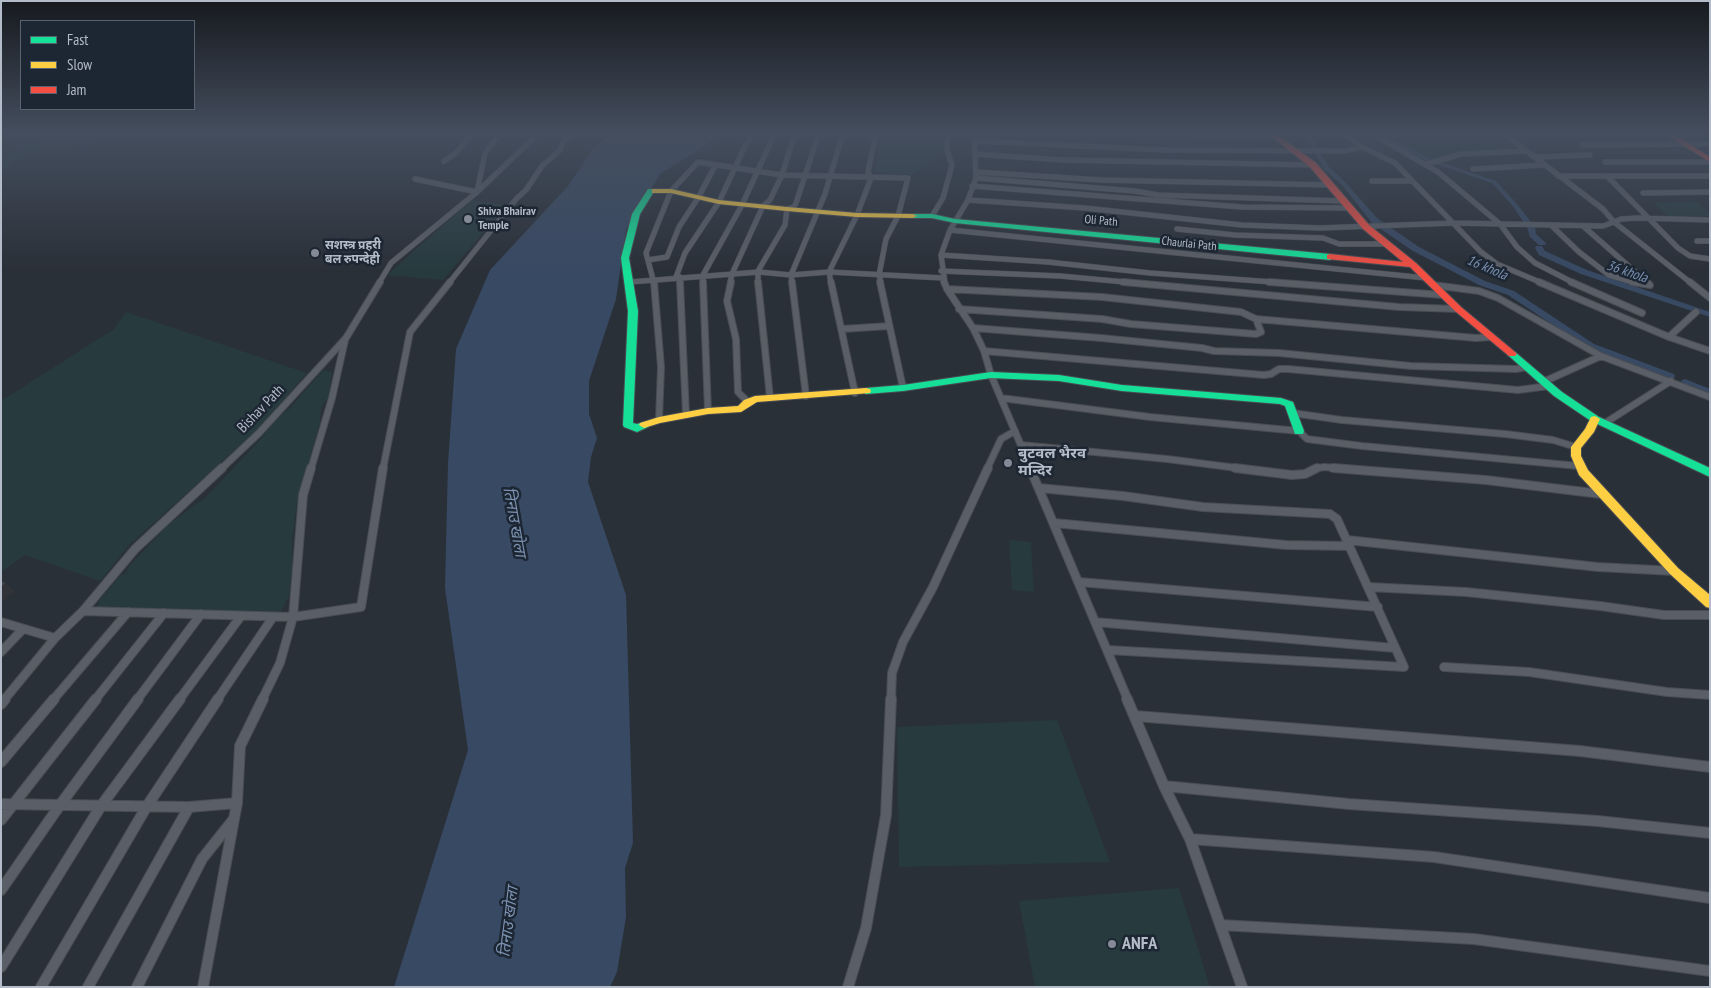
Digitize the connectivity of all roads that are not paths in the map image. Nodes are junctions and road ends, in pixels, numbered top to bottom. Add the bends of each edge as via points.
1 (415, 179) dead end
2 (480, 179) edge
3 (490, 179) edge
4 (533, 179) edge
5 (682, 179) edge
6 (708, 179) edge
7 (730, 179) edge
8 (753, 179) edge
9 (780, 179) edge
10 (805, 179) edge
11 (829, 179) edge
12 (871, 179) edge
13 (909, 179) edge
14 (948, 179) edge
15 (975, 179) edge
16 (1017, 179) edge
17 (1079, 179) edge
18 (1325, 179) edge
19 (1445, 179) edge
20 (1562, 179) edge
21 (1610, 179) edge
22 (1372, 181) dead end
23 (1412, 181) joint
24 (972, 186) junction
25 (1331, 186) junction
26 (671, 191) junction
27 (477, 192) junction
28 (1643, 192) dead end
29 (1710, 192) edge
30 (698, 198) junction
31 (968, 200) junction
32 (719, 202) junction
33 (742, 204) junction
34 (1347, 205) junction
35 (763, 206) junction
36 (787, 209) junction
37 (816, 212) junction
38 (857, 215) junction
39 (898, 216) junction
40 (932, 216) junction
41 (1648, 218) junction
42 (1710, 220) edge
43 (1614, 222) junction
44 (1454, 223) junction
45 (1500, 224) junction
46 (952, 225) junction
47 (1369, 226) junction
48 (1552, 226) junction
49 (1583, 226) junction
50 (1176, 229) dead end
51 (1697, 241) dead end
52 (1710, 241) edge
53 (1388, 244) junction
54 (941, 255) junction
55 (1709, 259) edge
56 (648, 260) junction
57 (1413, 265) junction
58 (941, 271) junction
59 (759, 272) junction
60 (829, 272) junction
61 (732, 274) junction
62 (703, 275) junction
63 (791, 275) junction
64 (879, 275) junction
65 (678, 277) junction
66 (943, 278) junction
67 (654, 279) junction
68 (630, 282) junction
69 (1430, 282) junction
70 (947, 289) junction
71 (1443, 295) junction
72 (1710, 298) edge
73 (959, 309) junction
74 (1458, 309) junction
75 (1696, 312) dead end
76 (1642, 313) dead end
77 (1256, 319) junction
78 (889, 326) junction
79 (973, 328) junction
80 (842, 329) junction
81 (1670, 337) junction
82 (346, 338) junction
83 (1491, 338) junction
84 (984, 351) junction
85 (1710, 351) edge
86 (1602, 356) junction
87 (1526, 367) junction
88 (991, 375) junction
89 (1671, 381) junction
90 (1546, 384) junction
91 (903, 388) junction
92 (855, 392) junction
93 (806, 396) junction
94 (1710, 397) edge
95 (770, 398) junction
96 (1001, 398) junction
97 (748, 402) junction
98 (708, 410) junction
99 (1292, 412) junction
100 (686, 415) junction
101 (659, 420) junction
102 (1600, 421) junction
103 (1015, 431) junction
104 (1299, 431) junction
105 (1021, 445) junction
106 (1576, 447) junction
107 (1579, 466) junction
108 (1710, 473) edge
109 (1039, 488) junction
110 (1601, 494) junction
111 (1054, 523) junction
112 (1348, 543) junction
113 (1674, 571) junction
114 (1079, 582) junction
115 (1369, 587) junction
116 (1710, 603) edge
117 (1378, 607) junction
118 (83, 611) junction
119 (128, 612) junction
120 (164, 613) junction
121 (201, 614) junction
122 (241, 616) junction
123 (1710, 616) edge
124 (273, 617) junction
125 (293, 617) junction
126 (1, 622) edge
127 (1095, 622) junction
128 (22, 630) junction
129 (55, 638) junction
130 (1395, 648) junction
131 (1108, 650) junction
132 (1, 652) edge
133 (1444, 667) dead end
134 (1710, 695) edge
135 (1, 704) edge
136 (1135, 716) junction
137 (1, 762) edge
138 (1710, 767) edge
139 (1164, 786) junction
140 (237, 803) junction
141 (6, 804) edge
142 (60, 805) junction
143 (101, 806) junction
144 (147, 806) junction
145 (189, 807) junction
146 (1, 820) edge
147 (234, 820) junction
148 (1710, 834) edge
149 (1190, 839) junction
150 (1, 890) edge
151 (1710, 898) edge
152 (1220, 925) junction
153 (1, 967) edge
154 (1710, 971) edge
155 (41, 987) edge
156 (88, 987) edge
157 (137, 987) edge
158 (203, 987) edge
159 (848, 987) edge
160 (1242, 987) edge

1 - 27 street
2 - 27 street
3 - 27 street, Bishav Path
4 - 125 street via 410,332 376,503 361,607
5 - 26 street
6 - 30 street
7 - 32 street
8 - 33 street
9 - 35 street via 770,200
10 - 36 street via 794,208
11 - 37 street
12 - 38 street
13 - 39 street
14 - 40 street via 943,198
15 - 24 street
16 - 34 street via 1158,195
17 - 25 street
18 - 25 street
19 - 45 street
20 - 43 street via 1603,209
21 - 41 street
22 - 23 street
23 - 44 street
24 - 31 street
24 - 34 street via 1242,207
25 - 34 street
26 - 30 street, Oli Path
26 - 56 street via 646,253
26 - 68 street via 651,191 636,214 625,258
27 - 82 street, Bishav Path via 390,263
28 - 29 street
30 - 32 street, Oli Path
30 - 56 street via 679,227 667,257
31 - 46 street
31 - 47 street via 1085,208 1242,225
32 - 33 street, Oli Path
32 - 65 street via 686,253
33 - 35 street, Oli Path
33 - 62 street
34 - 47 street
35 - 36 street, Oli Path
35 - 61 street
36 - 37 street, Oli Path
36 - 59 street via 785,225
37 - 38 street, Oli Path
37 - 63 street
38 - 39 street, Oli Path
38 - 60 street
39 - 40 street, Oli Path
39 - 64 street via 886,239
40 - 46 street, Oli Path
41 - 42 street
41 - 43 street via 1621,218
41 - 55 street via 1678,248 1690,256
43 - 49 street via 1603,226
43 - 72 street
44 - 45 street
44 - 47 street
44 - 81 street via 1497,264
45 - 48 street
45 - 76 street via 1517,247 1541,267
46 - 54 street
46 - 57 street, Oli Path
46 - 69 street, Chaurlai Path
47 - 53 street
48 - 49 street
48 - 49 street via 1609,276 1650,285
50 - 53 street via 1323,238 1339,244
51 - 52 street
53 - 57 street
54 - 58 street
54 - 71 street
56 - 67 street
57 - 69 street
58 - 66 street
58 - 74 street via 1060,276 1360,304
59 - 61 street
59 - 63 street
59 - 95 street via 758,293
60 - 63 street
60 - 64 street
60 - 80 street
61 - 62 street
61 - 97 street via 727,301 736,339 738,392
62 - 65 street
62 - 98 street
63 - 93 street
64 - 66 street
64 - 78 street
65 - 67 street
65 - 100 street
66 - 70 street
67 - 68 street
67 - 101 street via 661,367
68 - 101 street via 633,311 628,425 638,428
69 - 71 street
69 - 86 street, Chaurlai Path via 1498,298
70 - 73 street
70 - 77 street via 1102,297 1241,312
71 - 74 street
73 - 77 street via 1256,334 1261,332
73 - 79 street
74 - 83 street
75 - 81 street
77 - 83 street
78 - 80 street
78 - 91 street
79 - 84 street
79 - 87 street via 1411,366
80 - 92 street
81 - 85 street
82 - 118 street, Bishav Path via 259,433 135,549
82 - 125 street via 303,495
83 - 87 street
84 - 88 street
84 - 90 street via 1264,375 1288,369 1518,390 1535,389
86 - 89 street, Chaurlai Path
86 - 90 street
87 - 90 street
88 - 91 street
88 - 96 street
88 - 99 street via 1059,378 1122,388 1281,401 1288,404
89 - 94 street, Chaurlai Path
89 - 102 street
90 - 102 street
91 - 92 street
92 - 93 street
93 - 95 street
95 - 97 street
96 - 103 street
96 - 104 street
97 - 98 street via 741,409
98 - 100 street
99 - 104 street
99 - 106 street via 1342,420 1524,436
100 - 101 street
102 - 106 street
102 - 108 street
103 - 105 street
103 - 159 street via 1001,439 933,587 903,642 892,673 886,815 866,928
104 - 107 street via 1307,439 1362,446
105 - 109 street
105 - 110 street via 1292,475 1324,467 1486,480
106 - 107 street
107 - 110 street
109 - 111 street
109 - 112 street via 1203,507 1330,514 1337,519
110 - 113 street
111 - 112 street via 1277,544
111 - 114 street
112 - 113 street via 1598,567
112 - 115 street
113 - 116 street
114 - 117 street
114 - 127 street
115 - 117 street
115 - 123 street via 1466,592 1664,615
117 - 130 street
118 - 119 street
118 - 129 street, Bishav Path
119 - 120 street
119 - 137 street
120 - 121 street
120 - 141 street via 89,710
121 - 122 street
121 - 142 street
122 - 124 street
122 - 143 street
124 - 125 street
124 - 144 street
125 - 140 street via 280,663 240,746
126 - 128 street
127 - 130 street
127 - 131 street
128 - 129 street
128 - 132 street
129 - 135 street, Bishav Path
130 - 131 street via 1404,668
131 - 136 street
133 - 134 street via 1529,672
136 - 138 street via 1580,750
136 - 139 street
139 - 148 street via 1349,804 1598,821
139 - 149 street
140 - 145 street
140 - 147 street
141 - 142 street
141 - 146 street
142 - 143 street
142 - 150 street
143 - 144 street
143 - 153 street
144 - 145 street
144 - 155 street
145 - 156 street
147 - 157 street via 202,859
147 - 158 street
149 - 151 street via 1434,857
149 - 152 street
152 - 154 street via 1474,939
152 - 160 street

